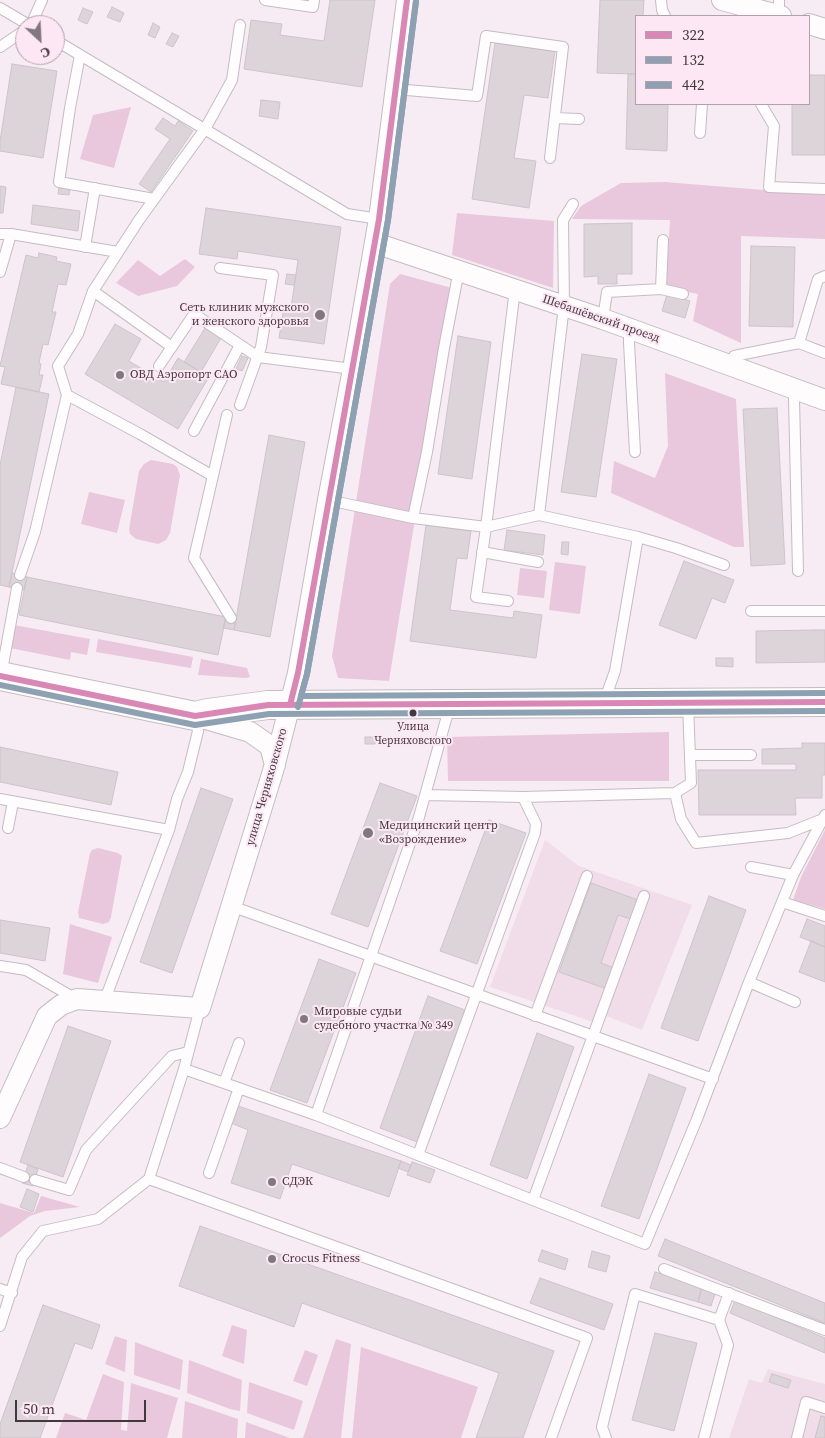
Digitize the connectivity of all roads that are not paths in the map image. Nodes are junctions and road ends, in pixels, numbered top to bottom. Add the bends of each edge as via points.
1 (42, 0) edge
2 (265, 0) edge
3 (314, 0) edge
4 (407, 0) edge
5 (661, 0) edge
6 (722, 0) edge
7 (0, 8) edge
8 (773, 12) edge
9 (35, 15) edge
10 (664, 15) edge
11 (15, 16) edge
12 (810, 24) edge
13 (240, 25) dead end
14 (825, 29) edge
15 (15, 37) edge
16 (65, 46) edge
17 (0, 47) edge
18 (80, 55) junction
19 (395, 90) junction
20 (702, 105) edge
21 (762, 105) edge
22 (555, 118) junction
23 (580, 119) dead end
24 (205, 129) junction
25 (700, 133) dead end
26 (550, 158) dead end
27 (95, 188) junction
28 (825, 189) edge
29 (154, 200) junction
30 (573, 204) dead end
31 (379, 219) junction
32 (5, 234) edge
33 (662, 240) dead end
34 (375, 243) junction
35 (85, 247) junction
36 (118, 252) junction
37 (220, 268) dead end
38 (459, 270) junction
39 (0, 272) edge
40 (825, 276) edge
41 (515, 289) junction
42 (661, 289) junction
43 (92, 291) junction
44 (683, 294) dead end
45 (564, 306) junction
46 (603, 320) junction
47 (629, 328) junction
48 (799, 343) junction
49 (240, 345) junction
50 (172, 347) junction
51 (825, 353) edge
52 (258, 357) junction
53 (730, 365) junction
54 (159, 366) dead end
55 (353, 370) junction
56 (798, 390) junction
57 (67, 396) junction
58 (825, 400) edge
59 (240, 405) dead end
60 (227, 415) dead end
61 (194, 430) dead end
62 (634, 452) dead end
63 (213, 476) junction
64 (328, 500) junction
65 (539, 514) junction
66 (413, 518) junction
67 (486, 527) junction
68 (638, 537) junction
69 (482, 552) junction
70 (538, 562) dead end
71 (724, 565) dead end
72 (798, 571) dead end
73 (20, 575) dead end
74 (17, 588) dead end
75 (508, 601) dead end
76 (751, 611) dead end
77 (825, 611) edge
78 (231, 618) dead end
79 (0, 676) edge
80 (825, 702) edge
81 (604, 703) junction
82 (688, 703) junction
83 (450, 704) junction
84 (290, 705) junction
85 (195, 716) junction
86 (690, 755) junction
87 (751, 755) dead end
88 (275, 765) junction
89 (676, 793) junction
90 (425, 795) junction
91 (523, 797) junction
92 (0, 799) edge
93 (13, 802) junction
94 (824, 817) edge
95 (8, 828) dead end
96 (169, 830) junction
97 (751, 867) dead end
98 (793, 875) junction
99 (586, 876) dead end
100 (644, 896) dead end
101 (782, 902) junction
102 (231, 906) junction
103 (825, 916) edge
104 (371, 957) junction
105 (0, 966) edge
106 (749, 982) junction
107 (476, 995) junction
108 (77, 999) junction
109 (104, 1002) junction
110 (795, 1002) dead end
111 (200, 1008) junction
112 (535, 1016) junction
113 (594, 1036) junction
114 (239, 1043) dead end
115 (188, 1052) junction
116 (184, 1069) junction
117 (713, 1079) junction
118 (224, 1083) junction
119 (239, 1088) junction
120 (316, 1115) junction
121 (0, 1118) edge
122 (418, 1155) junction
123 (0, 1168) edge
124 (209, 1173) dead end
125 (24, 1177) dead end
126 (150, 1179) junction
127 (35, 1180) dead end
128 (533, 1200) junction
129 (664, 1268) dead end
130 (0, 1289) edge
131 (12, 1293) junction
132 (729, 1293) junction
133 (719, 1320) junction
134 (0, 1326) edge
135 (825, 1330) edge
136 (825, 1408) edge
137 (551, 1438) edge
138 (606, 1438) edge
139 (704, 1438) edge
140 (797, 1438) edge

1 - 9 lane
2 - 3 lane via 313,7
4 - 19 street, улица Черняховского
5 - 10 lane
6 - 8 street
7 - 11 lane
12 - 14 street
13 - 24 lane via 232,80
15 - 17 lane
16 - 18 lane
18 - 24 lane
18 - 27 lane via 59,182
19 - 22 lane via 477,96 486,36 563,46
19 - 31 street, улица Черняховского
20 - 25 lane
21 - 28 lane via 774,126 769,187
22 - 23 lane
22 - 26 lane
24 - 29 lane
24 - 31 lane via 348,214
27 - 29 lane
27 - 35 lane
29 - 36 lane
30 - 45 lane via 563,220
31 - 34 street, улица Черняховского
32 - 35 lane
32 - 39 lane
33 - 42 lane
34 - 38 street, Шебашёвский проезд
34 - 55 street, улица Черняховского
35 - 36 lane
36 - 43 lane
37 - 52 lane via 273,275
38 - 41 street, Шебашёвский проезд
38 - 66 lane
40 - 48 lane via 818,279
41 - 45 street, Шебашёвский проезд
41 - 67 lane
42 - 44 lane
42 - 46 lane via 607,292
43 - 50 lane
43 - 57 lane via 78,334 58,366
45 - 46 street, Шебашёвский проезд
45 - 65 lane
46 - 47 street, Шебашёвский проезд
47 - 53 street, Шебашёвский проезд
47 - 62 lane
48 - 51 lane
48 - 53 lane via 734,356
49 - 50 lane via 194,314
49 - 52 lane
49 - 61 lane
50 - 54 lane
52 - 55 lane
52 - 59 lane
53 - 56 street, Шебашёвский проезд
55 - 64 street, улица Черняховского
56 - 58 street, Шебашёвский проезд
56 - 72 lane via 794,399
57 - 63 lane
57 - 73 lane via 36,532
60 - 63 lane
63 - 78 lane via 194,558
64 - 66 lane
64 - 84 street, улица Черняховского
65 - 67 lane
65 - 68 lane
66 - 67 lane
67 - 69 lane
68 - 71 lane
68 - 81 lane via 615,671
69 - 70 lane
69 - 75 lane via 476,597
74 - 79 lane
76 - 77 lane
79 - 85 street
80 - 82 street
81 - 82 street
81 - 83 street
82 - 86 lane
83 - 84 street
83 - 90 lane
84 - 85 street via 268,705
84 - 88 street, улица Черняховского
85 - 88 street via 250,732 270,746
85 - 96 lane via 198,730 194,753
86 - 87 lane
86 - 89 lane via 691,783
88 - 102 street, улица Черняховского
89 - 91 lane
89 - 94 lane via 681,820 696,843 788,833
90 - 91 lane
90 - 104 lane
91 - 107 lane via 536,824 535,833
92 - 93 lane
93 - 95 lane
93 - 96 lane
94 - 98 lane
96 - 109 lane
97 - 98 lane
98 - 101 lane
99 - 112 lane
100 - 113 lane
101 - 103 lane
101 - 106 lane
102 - 104 lane
102 - 111 street, улица Черняховского
104 - 107 lane
104 - 120 lane
105 - 108 lane via 26,970
106 - 110 lane
106 - 117 lane
107 - 112 lane
107 - 122 lane
108 - 109 street
108 - 121 street via 47,1016
109 - 111 street
111 - 115 lane
112 - 113 lane
113 - 117 lane
113 - 128 lane
114 - 118 lane
115 - 116 lane
115 - 127 lane via 172,1056 86,1150 70,1190
116 - 118 lane
116 - 126 lane
117 - 128 lane via 645,1244
118 - 119 lane
119 - 120 lane
119 - 124 lane
120 - 122 lane
122 - 128 lane
123 - 125 lane
126 - 131 lane via 98,1219 43,1231 22,1257
126 - 137 lane via 587,1338
129 - 132 lane
130 - 131 lane
131 - 134 lane
132 - 133 lane
132 - 135 lane
133 - 138 lane via 635,1294 602,1427
133 - 139 lane via 728,1345
136 - 140 lane via 806,1402

